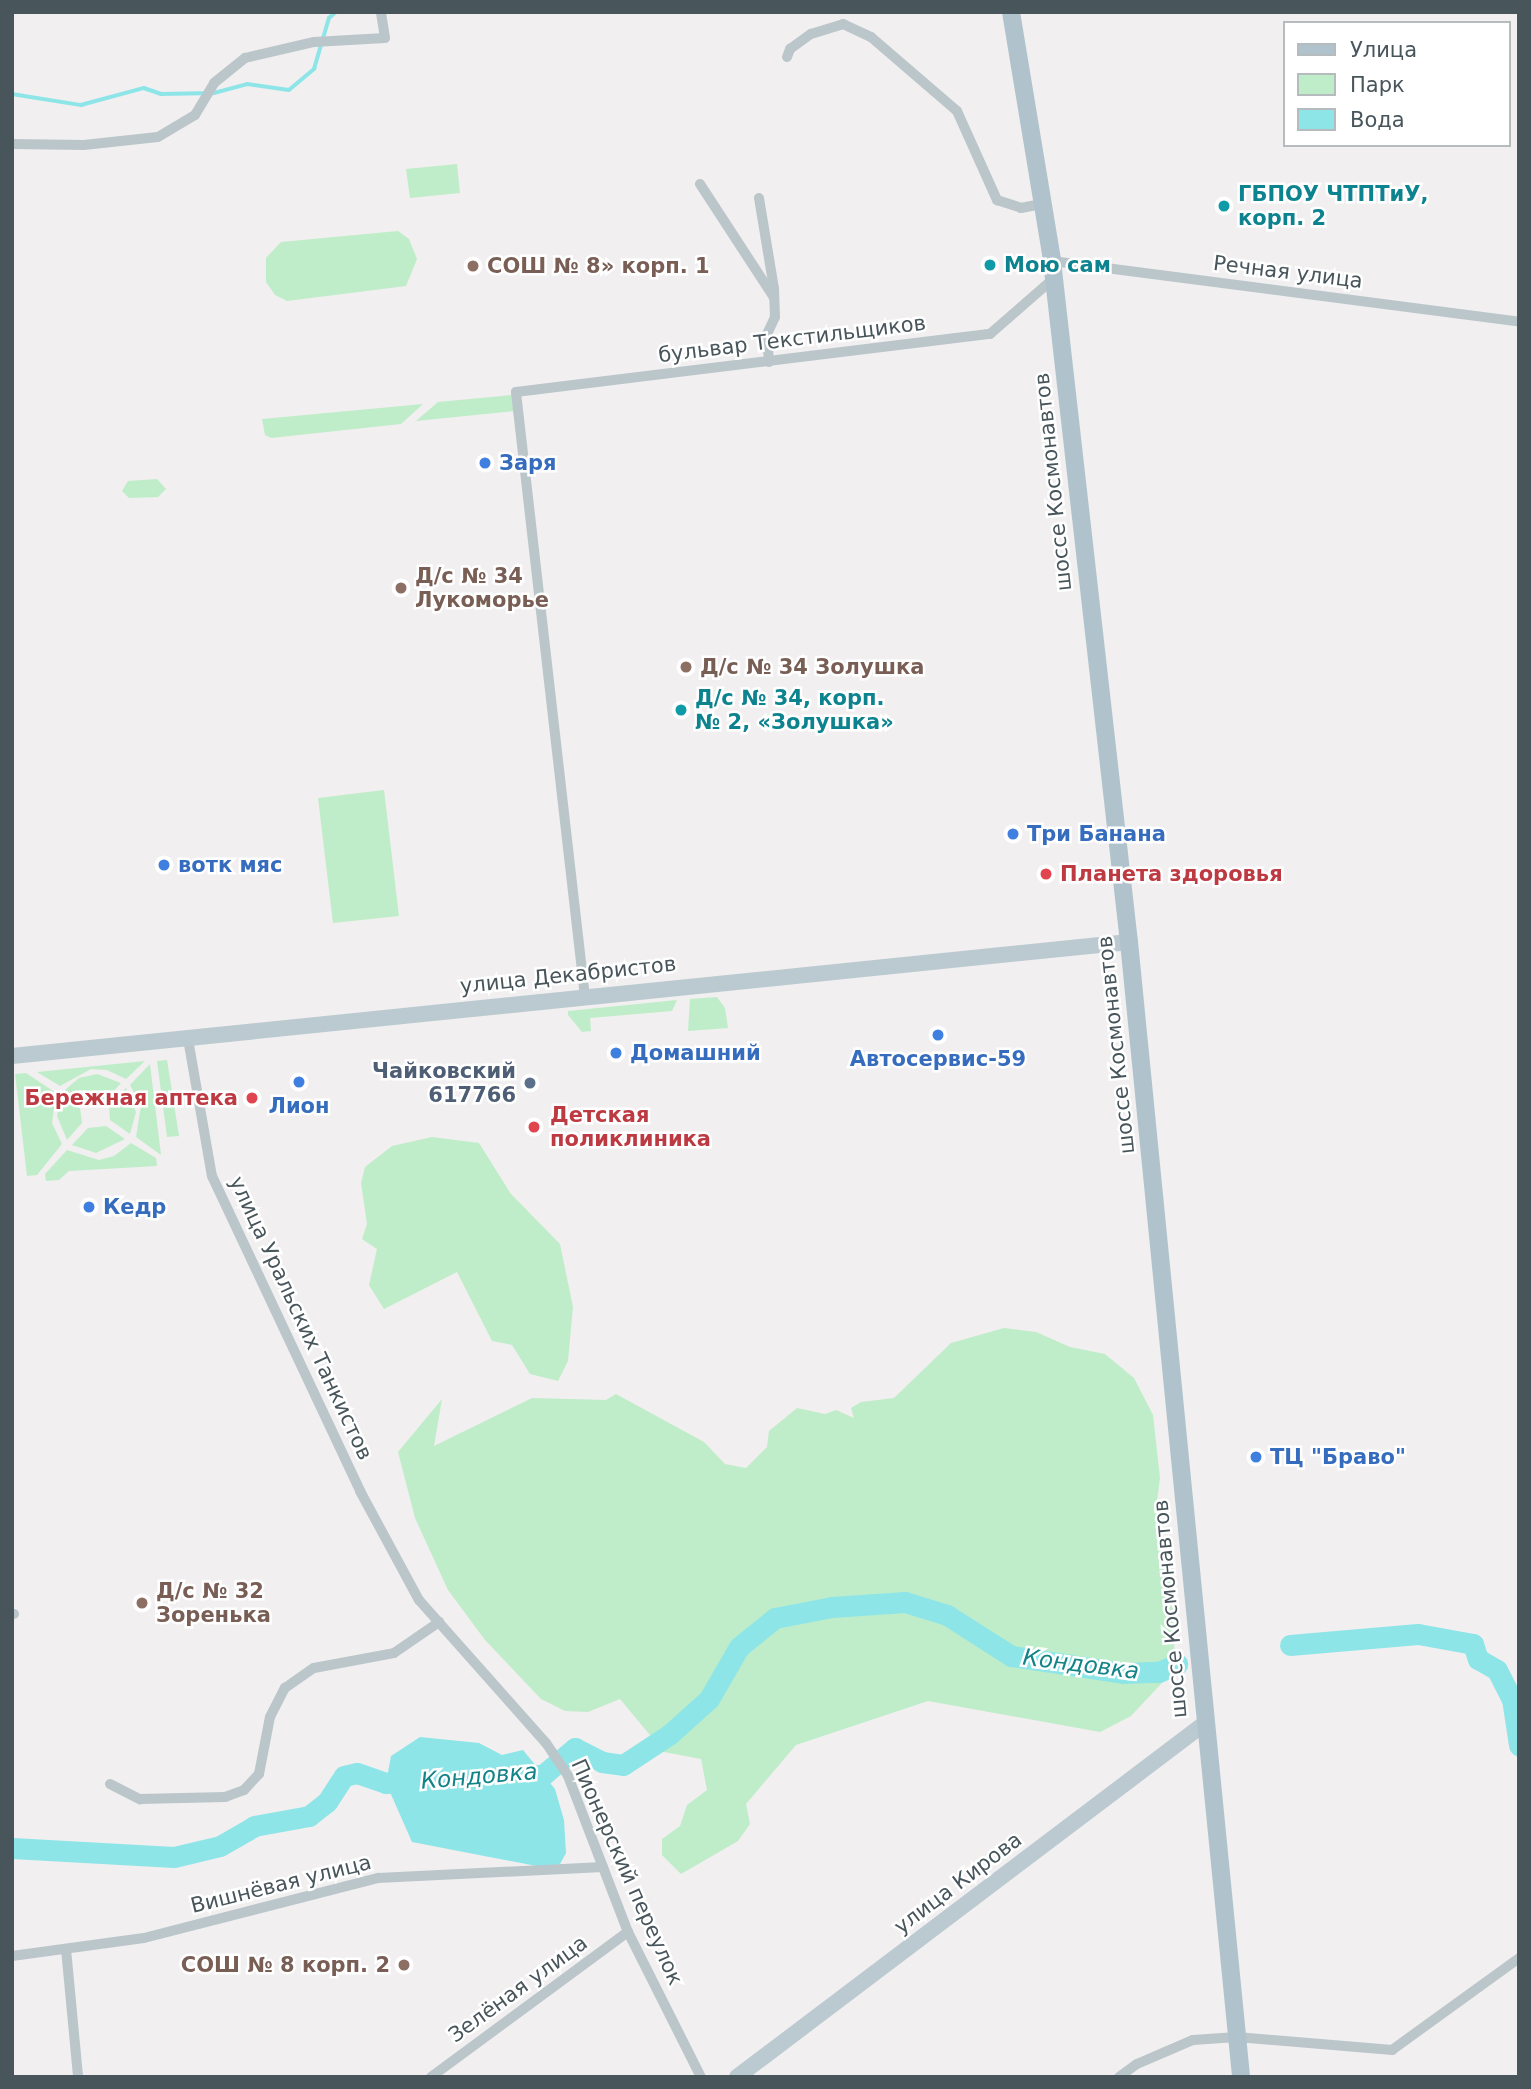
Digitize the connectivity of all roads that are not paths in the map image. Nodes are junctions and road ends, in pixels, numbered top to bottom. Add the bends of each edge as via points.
1 (381, 12) edge
2 (1011, 12) edge
3 (787, 57) dead end
4 (12, 144) edge
5 (700, 184) dead end
6 (759, 198) dead end
7 (1042, 204) junction
8 (1053, 270) junction
9 (775, 298) junction
10 (1519, 321) edge
11 (769, 362) junction
12 (1129, 942) junction
13 (584, 997) junction
14 (188, 1039) junction
15 (12, 1056) edge
16 (419, 1600) joint
17 (439, 1622) junction
18 (1204, 1724) junction
19 (110, 1784) dead end
20 (603, 1867) junction
21 (628, 1932) junction
22 (66, 1949) junction
23 (12, 1955) edge
24 (1519, 1958) edge
25 (1237, 2037) junction
26 (78, 2077) edge
27 (431, 2077) edge
28 (701, 2077) edge
29 (737, 2077) edge
30 (1119, 2077) edge
31 (1241, 2077) edge

1 - 4 street via 385,38 314,43 245,58 214,83 195,115 158,137 84,145
2 - 7 main road, шоссе Космонавтов
3 - 7 street via 811,34 843,24 871,37 957,111 997,200 1021,208
5 - 9 street
6 - 9 street
7 - 8 main road, шоссе Космонавтов
8 - 10 street, Речная улица
8 - 11 street, бульвар Текстильщиков via 990,334
8 - 12 main road, шоссе Космонавтов
9 - 11 street via 775,317 767,334
11 - 13 street, бульвар Текстильщиков via 516,392
12 - 13 street, улица Декабристов
12 - 18 main road, шоссе Космонавтов
13 - 14 street, улица Декабристов
14 - 15 street, улица Декабристов
14 - 16 street, улица Уральских Танкистов via 212,1176 360,1491
16 - 17 street, Пионерский переулок
17 - 19 street via 394,1653 314,1668 285,1688 270,1717 259,1774 244,1790 225,1797 140,1799
17 - 20 street, Пионерский переулок via 546,1743 568,1776
18 - 25 main road, шоссе Космонавтов
18 - 29 street, улица Кирова
20 - 21 street, Пионерский переулок
20 - 22 street, Вишнёвая улица via 378,1878 144,1938
21 - 27 street, Зелёная улица
21 - 28 street, Пионерский переулок
22 - 23 street, Вишнёвая улица
22 - 26 street
24 - 25 street via 1392,2050
25 - 30 street via 1193,2040 1137,2064
25 - 31 main road, шоссе Космонавтов

